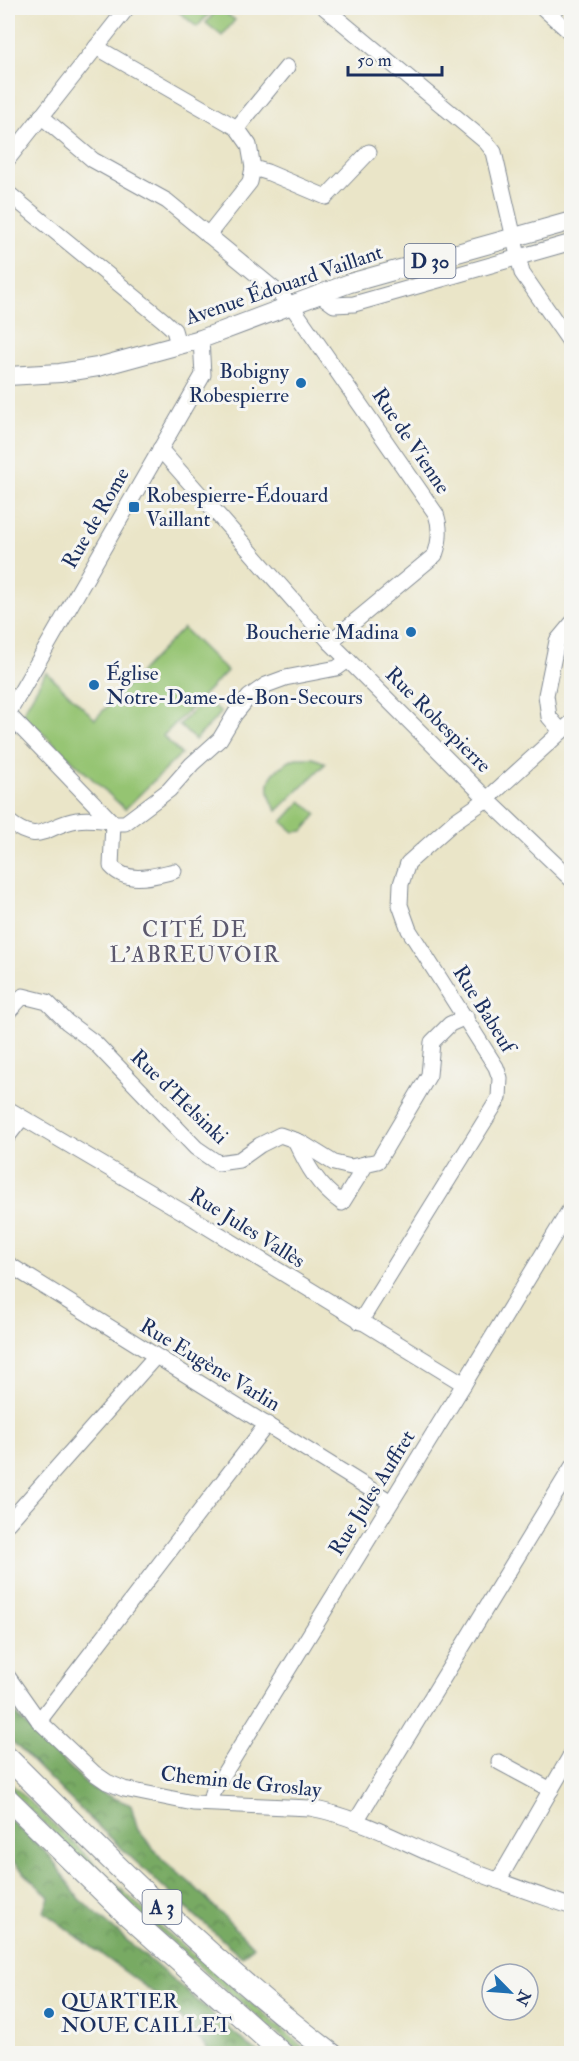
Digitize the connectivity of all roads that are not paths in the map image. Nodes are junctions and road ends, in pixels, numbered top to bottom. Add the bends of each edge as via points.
1 (127, 8) edge
2 (325, 8) edge
3 (543, 8) edge
4 (572, 34) edge
5 (96, 47) junction
6 (286, 67) dead end
7 (41, 116) junction
8 (237, 128) junction
9 (369, 152) dead end
10 (8, 159) edge
11 (253, 168) junction
12 (8, 193) edge
13 (572, 221) edge
14 (208, 235) junction
15 (513, 237) junction
16 (572, 242) edge
17 (517, 256) junction
18 (319, 294) junction
19 (291, 305) junction
20 (201, 339) junction
21 (178, 344) junction
22 (572, 345) edge
23 (8, 376) edge
24 (160, 449) junction
25 (572, 623) edge
26 (330, 642) junction
27 (348, 660) junction
28 (8, 714) edge
29 (566, 727) edge
30 (487, 799) junction
31 (8, 821) edge
32 (111, 822) junction
33 (174, 872) dead end
34 (572, 880) edge
35 (8, 1012) edge
36 (465, 1017) junction
37 (8, 1109) edge
38 (22, 1118) junction
39 (8, 1136) edge
40 (296, 1140) junction
41 (367, 1163) junction
42 (572, 1206) edge
43 (8, 1264) edge
44 (360, 1322) junction
45 (155, 1357) junction
46 (464, 1384) junction
47 (267, 1424) junction
48 (572, 1467) edge
49 (391, 1502) junction
50 (8, 1523) edge
51 (8, 1677) edge
52 (39, 1721) junction
53 (572, 1753) edge
54 (8, 1758) edge
55 (500, 1762) dead end
56 (551, 1790) junction
57 (8, 1799) edge
58 (210, 1803) junction
59 (356, 1821) junction
60 (498, 1881) junction
61 (572, 1907) edge
62 (283, 2054) edge
63 (332, 2054) edge

1 - 5 street
2 - 15 street via 486,142 494,152
3 - 4 street
5 - 7 street
5 - 8 street
6 - 8 street
7 - 10 street
7 - 14 street, Rue de Vienne via 93,159 167,201
8 - 11 street via 249,145
9 - 11 street via 326,197
11 - 14 street via 250,182
12 - 21 street via 163,320 174,330
13 - 15 main road, Avenue Édouard Vaillant / D 30
14 - 19 street, Rue de Vienne
15 - 17 street
15 - 18 main road, Avenue Édouard Vaillant / D 30
16 - 17 street
17 - 18 street via 354,304 334,305
17 - 22 street via 522,273
18 - 19 main road, Avenue Édouard Vaillant / D 30
19 - 20 main road, Avenue Édouard Vaillant / D 30
19 - 26 street, Rue de Vienne via 436,514 440,526 435,555
20 - 21 main road, Avenue Édouard Vaillant / D 30
20 - 24 street, Rue de Rome via 203,375
21 - 23 main road, Avenue Édouard Vaillant / D 30 via 98,367 60,374
24 - 26 street, Rue Robespierre
24 - 28 street, Rue de Rome
25 - 29 street via 556,641 546,695 549,717
26 - 27 street, Rue Robespierre
27 - 30 street, Rue Robespierre
27 - 32 street via 337,668 266,685 249,697 220,739 169,790 125,823
28 - 32 street
29 - 30 street, Rue Babeuf
30 - 34 street, Rue Robespierre
30 - 36 street, Rue Babeuf via 455,821 408,863 401,884 400,904 409,930
31 - 32 street via 22,831 42,834 80,819
32 - 33 street via 111,866 116,871 131,878
35 - 40 street, Rue d'Helsinki via 22,996 47,1002 95,1043 196,1148 218,1163 239,1160 280,1135
36 - 41 street via 450,1024 432,1042 429,1075 378,1161
36 - 44 street, Rue Babeuf via 496,1067 499,1098
37 - 38 street, Rue Jules Vallès
38 - 39 street
38 - 44 street, Rue Jules Vallès
40 - 41 street via 334,1163 351,1167
40 - 41 street via 308,1168 329,1194 342,1203
42 - 46 street, Rue Jules Auffret
43 - 45 street, Rue Eugène Varlin
44 - 46 street, Rue Jules Vallès
45 - 47 street, Rue Eugène Varlin
45 - 50 street
46 - 49 street, Rue Jules Auffret
47 - 49 street, Rue Eugène Varlin
47 - 52 street
48 - 59 street
49 - 58 street, Rue Jules Auffret
51 - 52 street, Chemin de Groslay
52 - 58 street, Chemin de Groslay via 107,1782 124,1789
53 - 56 street
54 - 63 highway, A 3 via 205,1947
55 - 56 street
56 - 60 street
57 - 62 highway, A 3 via 126,1914
58 - 59 street, Chemin de Groslay via 310,1808
59 - 60 street, Chemin de Groslay
60 - 61 street, Chemin de Groslay

